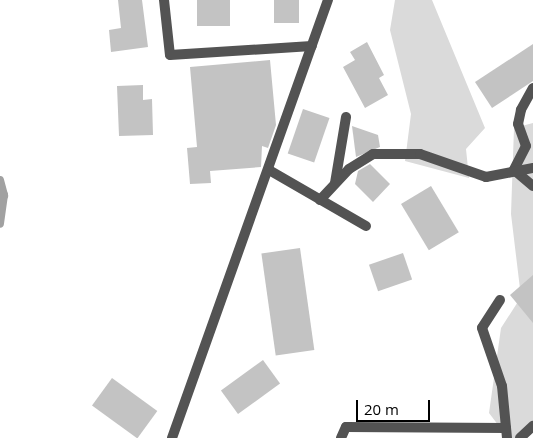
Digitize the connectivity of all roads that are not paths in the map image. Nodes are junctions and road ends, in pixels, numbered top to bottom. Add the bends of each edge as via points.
1 (164, 0) edge
2 (328, 0) edge
3 (312, 46) junction
4 (533, 88) edge
5 (346, 117) dead end
6 (533, 168) edge
7 (269, 170) junction
8 (514, 170) junction
9 (335, 184) junction
10 (533, 186) edge
11 (320, 200) junction
12 (366, 226) dead end
13 (500, 300) dead end
14 (533, 426) edge
15 (506, 433) edge
16 (172, 438) edge
17 (341, 438) edge
18 (520, 438) edge

1 - 3 street via 170,55
2 - 3 street
3 - 7 street
4 - 8 street via 521,110 518,124 526,146
5 - 9 street
6 - 8 street
7 - 11 street
7 - 16 street
8 - 9 street via 486,177 420,154 395,151 373,154
8 - 10 street
9 - 11 street
11 - 12 street
13 - 15 street via 482,328 502,386
14 - 18 street
15 - 17 street via 346,427

